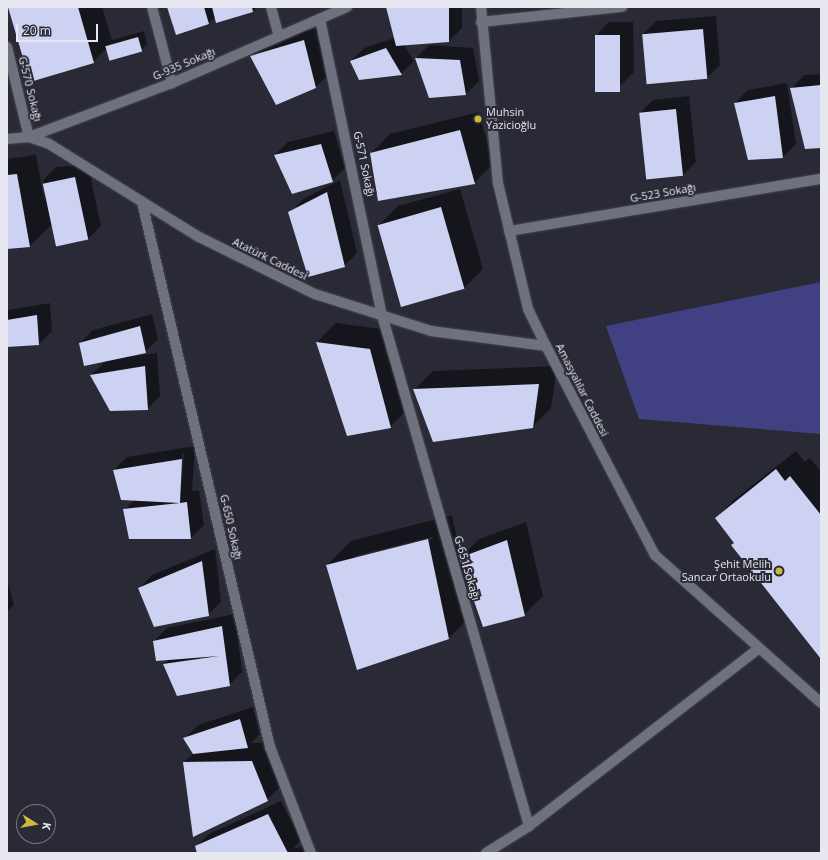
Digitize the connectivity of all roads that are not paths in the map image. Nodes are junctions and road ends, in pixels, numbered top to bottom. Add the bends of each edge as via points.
1 (152, 7) edge
2 (270, 7) edge
3 (347, 7) edge
4 (481, 7) edge
5 (622, 7) edge
6 (320, 19) junction
7 (481, 22) junction
8 (279, 36) junction
9 (7, 47) edge
10 (172, 83) junction
11 (29, 137) junction
12 (7, 139) edge
13 (821, 178) edge
14 (142, 202) junction
15 (509, 231) junction
16 (382, 315) junction
17 (546, 346) junction
18 (758, 649) junction
19 (821, 703) edge
20 (529, 826) junction
21 (311, 853) edge
22 (486, 853) edge

1 - 10 street
2 - 8 street
3 - 6 street, G-935 Sokağı
4 - 7 street, Amasyalılar Caddesi
5 - 7 street
6 - 8 street, G-935 Sokağı
6 - 16 street, G-571 Sokağı
7 - 15 street, Amasyalılar Caddesi via 498,182
8 - 10 street, G-935 Sokağı
9 - 11 street, G-570 Sokağı
10 - 11 street, G-935 Sokağı
11 - 12 street, Atatürk Caddesi
11 - 14 street, Atatürk Caddesi via 48,144
13 - 15 street, G-523 Sokağı
14 - 16 street, Atatürk Caddesi via 199,237 315,294
14 - 21 street, G-650 Sokağı via 270,747
15 - 17 street, Amasyalılar Caddesi via 528,308
16 - 17 street, Atatürk Caddesi via 431,332
16 - 20 street, G-651 Sokağı
17 - 18 street, Amasyalılar Caddesi via 655,555
18 - 19 street, Amasyalılar Caddesi
18 - 20 street
20 - 22 street

